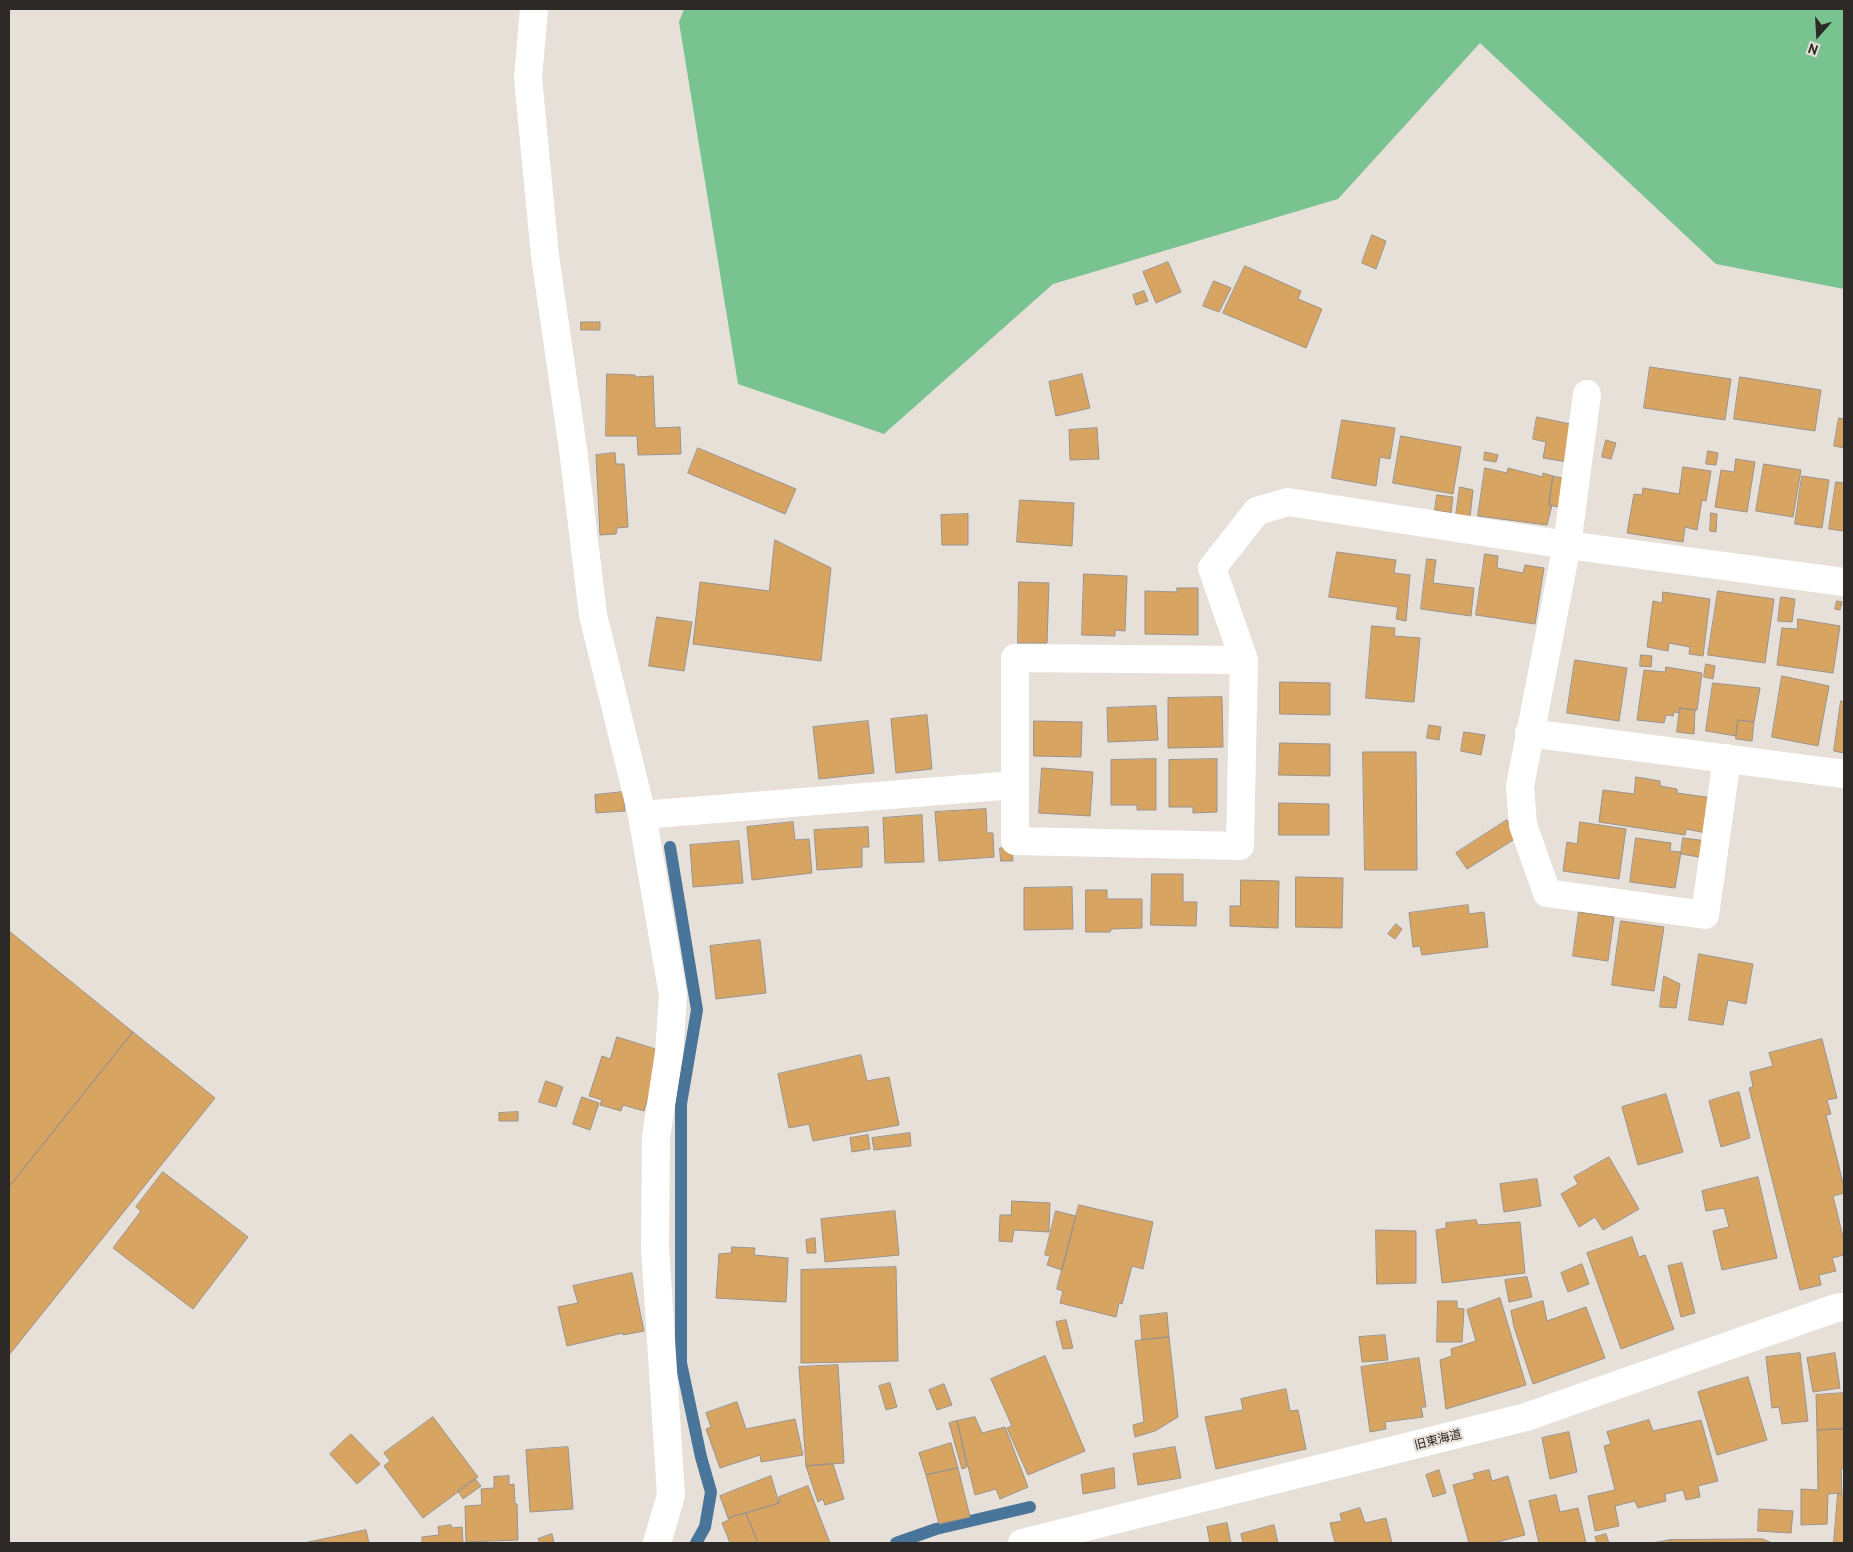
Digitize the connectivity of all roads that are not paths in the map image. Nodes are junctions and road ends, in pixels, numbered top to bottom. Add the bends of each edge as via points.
1 (534, 9) edge
2 (1587, 394) dead end
3 (1567, 544) junction
4 (1844, 582) edge
5 (1244, 660) junction
6 (1529, 733) junction
7 (1727, 758) junction
8 (1844, 774) edge
9 (1014, 785) junction
10 (642, 815) junction
11 (1844, 1307) edge
12 (657, 1543) edge
13 (1022, 1543) edge

1 - 10 street via 528,78 530,108 545,256 593,615
2 - 3 street
3 - 4 street
3 - 5 street via 1288,502 1257,511 1212,568
3 - 6 street
5 - 9 street via 1015,658
5 - 9 street via 1240,846 1015,841
6 - 7 street
6 - 7 street via 1520,786 1523,825 1547,894 1705,915
7 - 8 street
9 - 10 street
10 - 12 street via 673,995 669,1053 656,1137 654,1247 672,1494
11 - 13 street, 旧東海道 via 1526,1418

